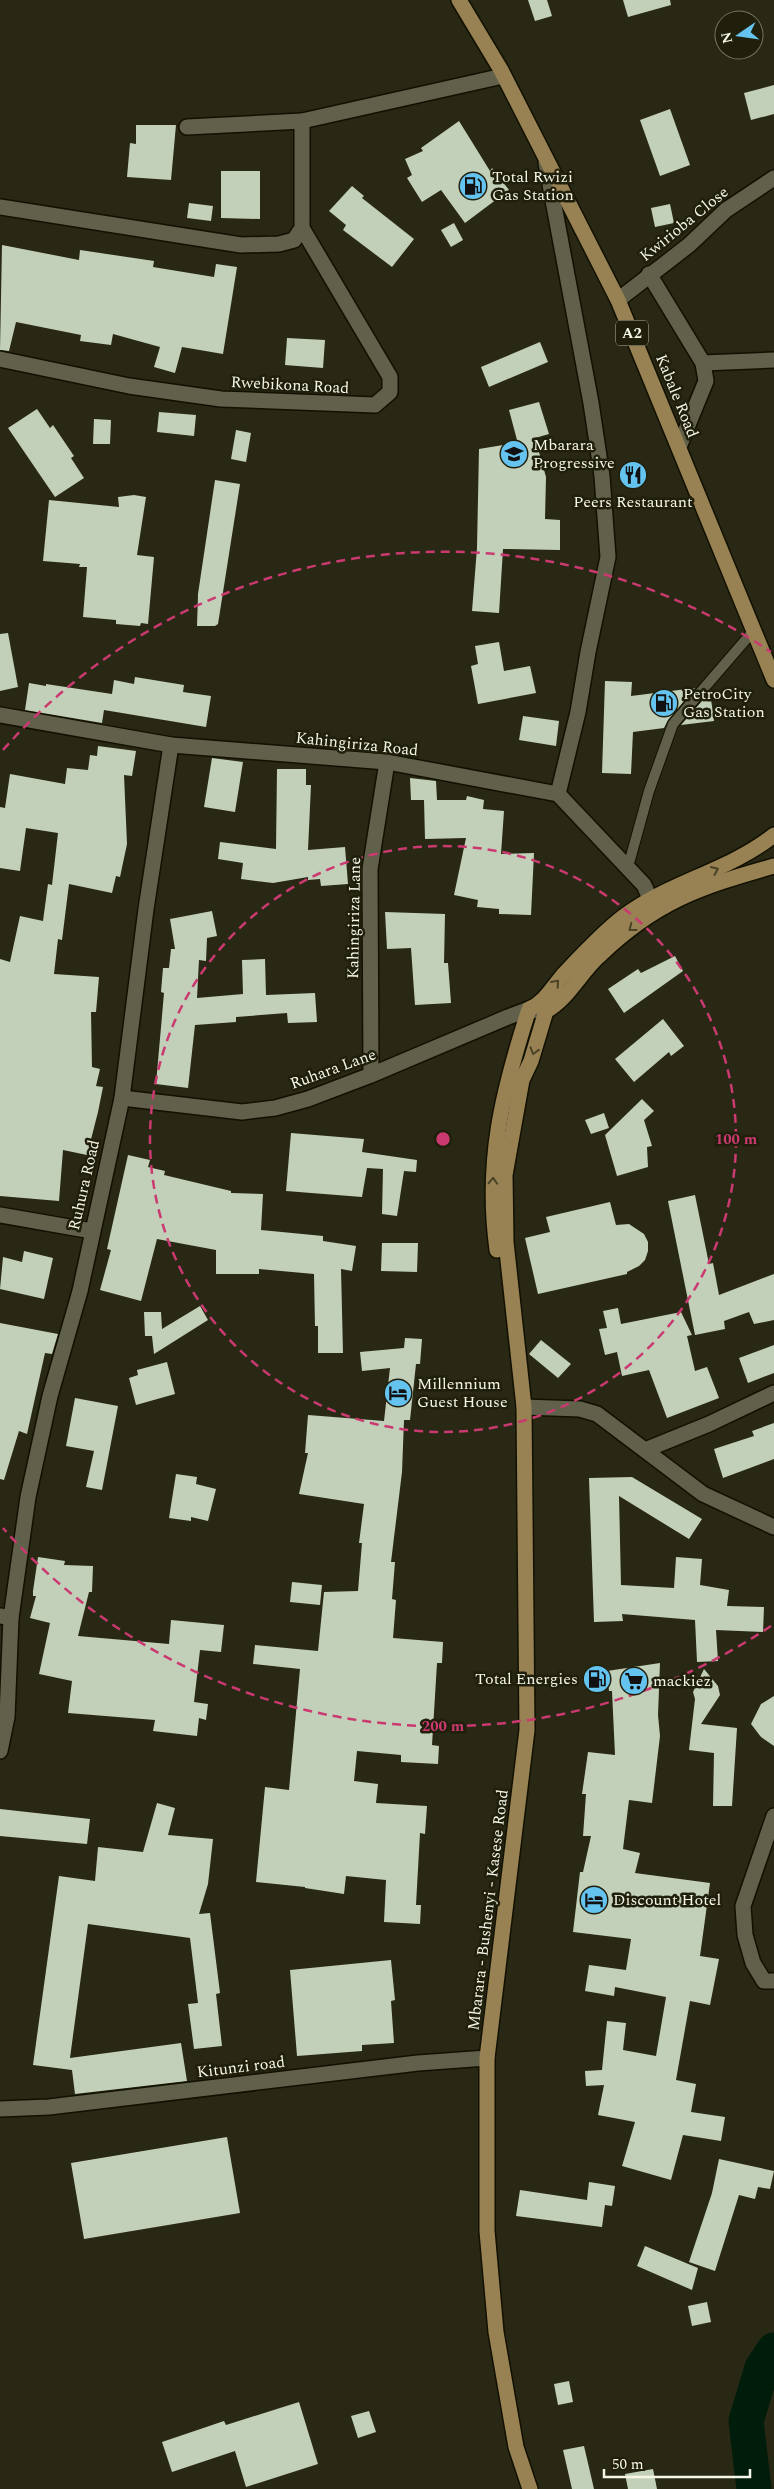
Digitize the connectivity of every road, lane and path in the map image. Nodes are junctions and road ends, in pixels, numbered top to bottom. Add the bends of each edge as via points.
1 (459, 0) edge
2 (503, 76) junction
3 (302, 121) junction
4 (187, 127) dead end
5 (543, 151) junction
6 (774, 178) edge
7 (0, 207) edge
8 (302, 228) junction
9 (649, 274) junction
10 (618, 300) junction
11 (0, 359) edge
12 (774, 360) edge
13 (703, 363) junction
14 (679, 447) junction
15 (755, 629) junction
16 (774, 680) edge
17 (0, 715) edge
18 (171, 745) junction
19 (387, 762) junction
20 (558, 794) junction
21 (774, 835) edge
22 (628, 867) junction
23 (771, 868) edge
24 (653, 905) junction
25 (529, 1010) junction
26 (546, 1011) junction
27 (371, 1075) junction
28 (122, 1098) junction
29 (0, 1215) edge
30 (92, 1231) junction
31 (514, 1332) junction
32 (774, 1393) edge
33 (524, 1407) junction
34 (645, 1450) junction
35 (774, 1527) edge
36 (5, 1617) edge
37 (0, 1751) edge
38 (774, 1816) edge
39 (774, 1981) edge
40 (487, 2058) junction
41 (0, 2109) edge
42 (530, 2489) edge

1 - 2 main road, Kabale Road / A2
2 - 3 street
2 - 5 main road, Kabale Road / A2
3 - 4 street
3 - 8 street
5 - 10 main road, Kabale Road / A2
5 - 20 street via 591,403 602,476 608,557 578,712
6 - 9 street, Kwirioba Close via 726,210 689,245
7 - 8 street via 241,245 279,244 294,240
8 - 11 street, Rwebikona Road via 390,377 390,392 375,405 221,399 129,386
9 - 10 street, Kwirioba Close
9 - 13 street
10 - 14 main road, Kabale Road / A2
12 - 13 street
13 - 14 street via 706,381
14 - 15 main road, Kabale Road / A2
15 - 16 main road, Kabale Road / A2
15 - 22 lane via 672,724
17 - 18 street, Kahingiriza Road
18 - 19 street, Kahingiriza Road
18 - 28 street, Ruhura Road
19 - 20 street, Kahingiriza Road
19 - 27 street, Kahingiriza Lane via 370,869
20 - 22 street
24 -> 21 main road via 745,856
22 - 24 street via 644,885
23 - 24 main road
25 -> 24 main road via 540,1005 567,971 624,916
24 -> 26 main road via 598,957 557,1005
25 - 26 street, Ruhara Lane
25 - 27 street, Ruhara Lane
31 -> 25 main road, Mbarara - Bushenyi - Kasese Road via 500,1269 492,1189 502,1098
26 -> 31 main road, Mbarara - Bushenyi - Kasese Road via 522,1080 505,1175 506,1242
27 - 28 street, Ruhara Lane via 308,1099 242,1112
28 - 30 street, Ruhura Road
29 - 30 street
30 - 36 street, Ruhura Road via 80,1290 50,1396
31 - 33 main road, Mbarara - Bushenyi - Kasese Road
32 - 34 street
33 - 34 street via 580,1409 597,1414
33 - 40 main road, Mbarara - Bushenyi - Kasese Road via 527,1730
34 - 35 street via 703,1494
36 - 37 street, Ruhura Road via 7,1717
38 - 39 street via 743,1906 745,1935 753,1963 764,1981
40 - 41 street, Kitunzi road via 418,2063 49,2107
40 - 42 main road, Mbarara - Bushenyi - Kasese Road via 487,2231 496,2332 516,2447

